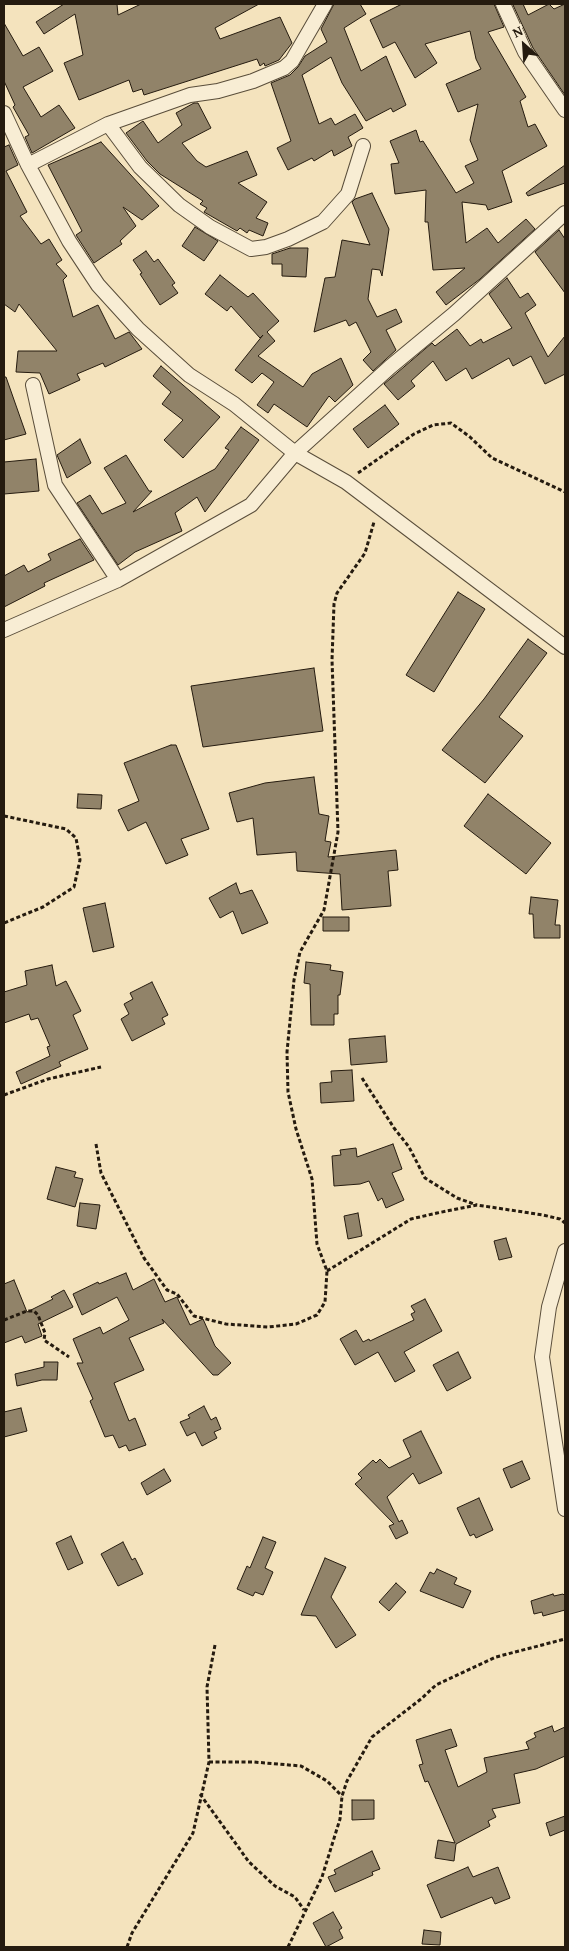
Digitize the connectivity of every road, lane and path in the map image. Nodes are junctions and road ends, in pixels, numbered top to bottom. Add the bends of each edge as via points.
1 (325, 4) edge
2 (503, 4) edge
3 (565, 110) edge
4 (4, 113) edge
5 (108, 124) junction
6 (10, 140) edge
7 (363, 146) dead end
8 (28, 165) junction
9 (565, 213) edge
10 (33, 385) dead end
11 (295, 452) junction
12 (346, 482) junction
13 (565, 492) edge
14 (378, 506) junction
15 (118, 580) junction
16 (4, 630) edge
17 (565, 647) edge
18 (4, 816) edge
19 (4, 923) edge
20 (102, 1067) dead end
21 (362, 1078) dead end
22 (4, 1095) edge
23 (96, 1144) dead end
24 (477, 1205) junction
25 (565, 1223) edge
26 (565, 1252) edge
27 (326, 1271) junction
28 (4, 1320) edge
29 (69, 1357) dead end
30 (565, 1509) edge
31 (565, 1639) edge
32 (215, 1645) dead end
33 (209, 1762) junction
34 (200, 1794) junction
35 (342, 1796) junction
36 (304, 1910) junction
37 (127, 1947) edge
38 (288, 1947) edge

1 - 5 street via 292,61 284,68 253,81 190,95
2 - 3 street via 525,52
4 - 6 street
5 - 7 street via 140,167 179,205 210,227 252,249 273,244 323,222 348,194
5 - 8 street
6 - 8 street
8 - 11 street via 98,285 138,329 189,375 234,404
9 - 11 street
10 - 15 street via 54,485
11 - 12 street
11 - 15 street via 251,505
12 - 13 path via 414,434 433,425 451,423 492,458
12 - 14 street
14 - 17 street
14 - 27 path via 365,553 337,593 334,604 332,660 338,832 324,910 300,952 287,1052 288,1092 312,1179 317,1244
15 - 16 street
18 - 19 path via 66,829 76,838 80,860 74,887 43,907
20 - 22 path via 48,1079
21 - 24 path via 409,1147 425,1178 457,1198
23 - 27 path via 101,1174 144,1258 167,1290 177,1294 194,1316 226,1324 296,1324 317,1315 325,1302
24 - 25 path via 543,1215
24 - 27 path via 410,1219
26 - 30 street via 550,1307 542,1357
28 - 29 path via 34,1311 45,1333 44,1340
31 - 35 path via 496,1657 436,1685 372,1737
32 - 33 path via 208,1687
33 - 34 path
33 - 35 path via 302,1766 327,1781
34 - 36 path via 250,1862 275,1886 295,1897
34 - 37 path via 193,1834 132,1933
35 - 36 path via 340,1819 322,1877
36 - 38 path

